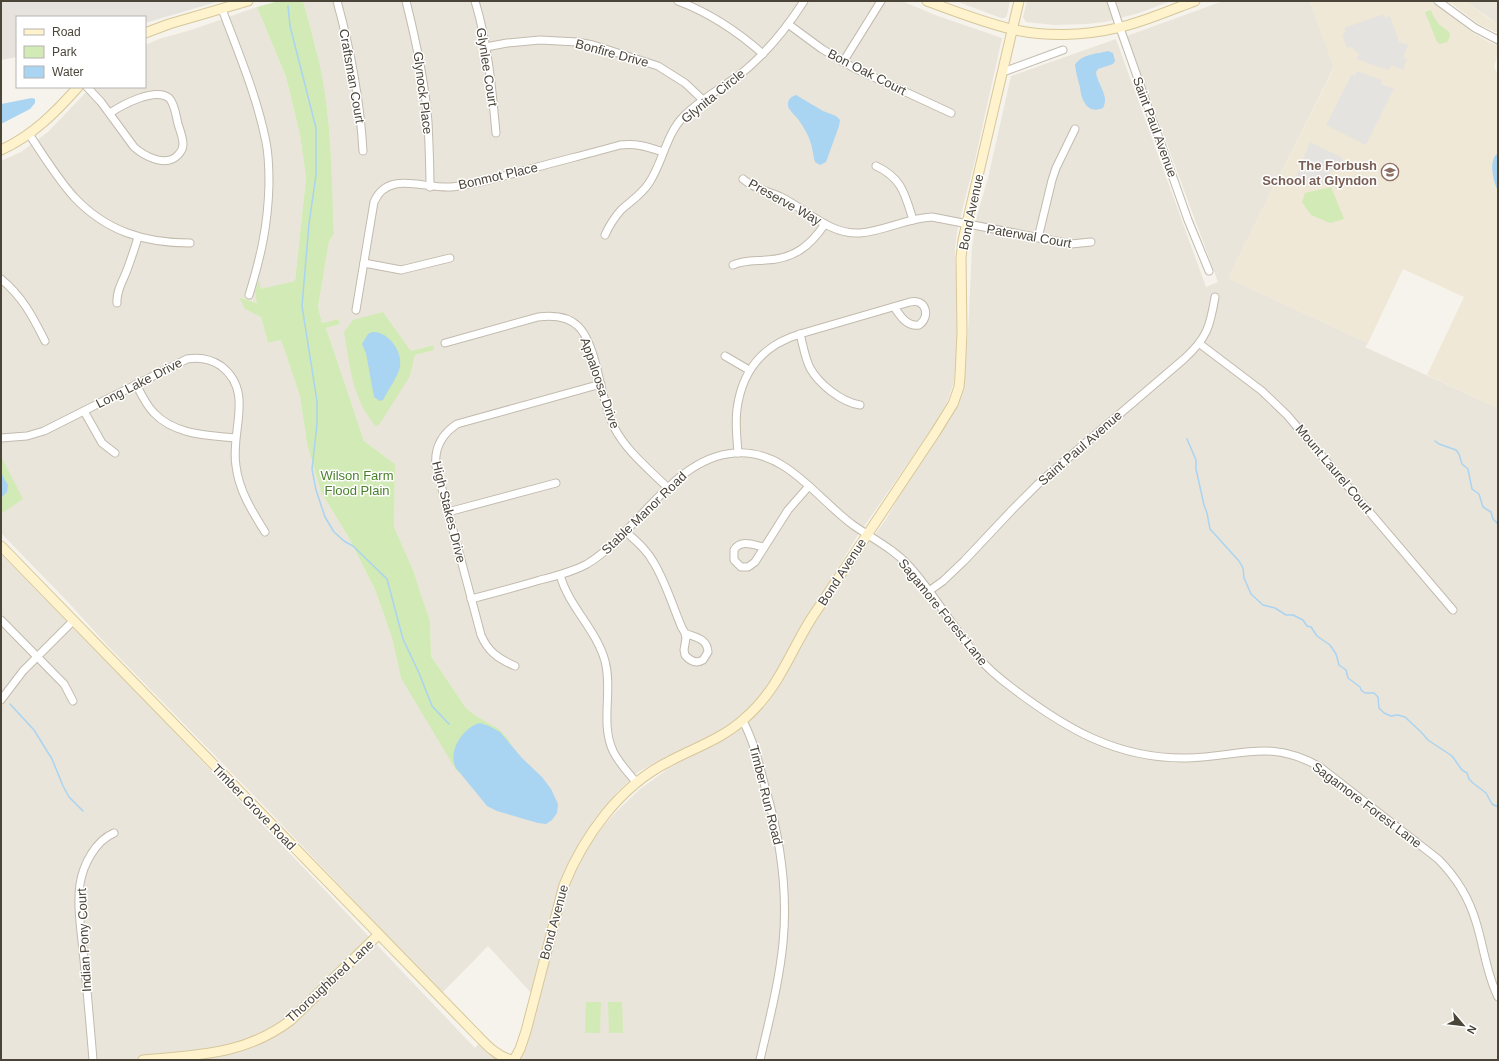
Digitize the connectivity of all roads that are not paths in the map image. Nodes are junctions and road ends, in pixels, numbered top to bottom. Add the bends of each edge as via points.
1 (248, 1) edge
2 (337, 1) edge
3 (406, 1) edge
4 (475, 1) edge
5 (678, 1) edge
6 (804, 1) edge
7 (881, 1) edge
8 (927, 1) edge
9 (1019, 1) edge
10 (1111, 1) edge
11 (1195, 1) edge
12 (1438, 1) edge
13 (222, 9) junction
14 (788, 24) junction
15 (1120, 28) junction
16 (1012, 30) junction
17 (146, 33) edge
18 (1498, 40) edge
19 (486, 47) junction
20 (1064, 50) dead end
21 (763, 54) junction
22 (844, 62) junction
23 (1003, 72) junction
24 (77, 88) edge
25 (88, 88) edge
26 (703, 100) junction
27 (110, 113) junction
28 (951, 113) dead end
29 (1075, 129) dead end
30 (496, 133) dead end
31 (29, 134) junction
32 (1, 150) edge
33 (363, 151) dead end
34 (663, 152) junction
35 (876, 166) dead end
36 (743, 179) dead end
37 (430, 187) junction
38 (912, 220) junction
39 (825, 224) junction
40 (966, 224) junction
41 (605, 235) dead end
42 (138, 237) junction
43 (1038, 238) junction
44 (1091, 242) dead end
45 (190, 243) dead end
46 (450, 258) dead end
47 (364, 263) junction
48 (732, 265) dead end
49 (1209, 271) dead end
50 (1, 279) edge
51 (249, 295) dead end
52 (1215, 297) dead end
53 (117, 303) dead end
54 (894, 307) junction
55 (356, 310) dead end
56 (800, 334) junction
57 (45, 341) dead end
58 (445, 343) dead end
59 (1200, 344) junction
60 (726, 356) dead end
61 (749, 370) junction
62 (136, 384) junction
63 (601, 384) junction
64 (860, 405) dead end
65 (84, 411) junction
66 (1, 438) edge
67 (235, 438) junction
68 (738, 452) junction
69 (115, 453) dead end
70 (556, 483) dead end
71 (809, 486) junction
72 (669, 489) junction
73 (448, 512) junction
74 (625, 531) junction
75 (265, 532) dead end
76 (867, 534) junction
77 (1, 546) edge
78 (764, 547) dead end
79 (560, 575) junction
80 (929, 590) junction
81 (471, 599) junction
82 (1453, 610) dead end
83 (1, 620) edge
84 (73, 621) junction
85 (685, 633) dead end
86 (37, 657) junction
87 (515, 666) dead end
88 (1, 700) edge
89 (73, 701) dead end
90 (743, 721) junction
91 (637, 783) junction
92 (114, 833) dead end
93 (378, 935) junction
94 (1498, 997) edge
95 (93, 1060) edge
96 (143, 1060) edge
97 (513, 1060) edge
98 (760, 1060) edge

1 - 13 street
2 - 33 street, Craftsman Court via 357,89
3 - 37 street, Glynock Place via 420,61 428,122
4 - 19 street, Glynlee Court
5 - 21 street via 720,21
6 - 14 street, Glynita Circle
7 - 22 street
8 - 16 street
9 - 16 street, Bond Avenue
10 - 15 street, Saint Paul Avenue
11 - 15 street
12 - 18 street via 1475,28
13 - 17 street
13 - 51 street via 257,105 267,142 266,224
14 - 21 street, Glynita Circle
14 - 22 street, Bon Oak Court
15 - 16 street via 1063,34
15 - 49 street, Saint Paul Avenue via 1188,220
16 - 23 street, Bond Avenue
19 - 26 street, Bonfire Drive via 540,40 593,45 658,66 681,80
19 - 30 street, Glynlee Court
20 - 23 street
21 - 26 street, Glynita Circle via 739,75
22 - 28 street, Bon Oak Court
23 - 40 street, Bond Avenue
24 - 31 street
25 - 27 street
26 - 34 street, Glynita Circle via 679,122
27 - 27 street via 134,147 145,155 167,160 176,157 182,150 174,106 168,98 157,94 131,102
29 - 43 street via 1056,168
31 - 32 street
31 - 42 street via 66,186 84,206 108,224
34 - 37 street, Bonmot Place via 640,144 620,145 478,182
34 - 41 street, Glynita Circle via 649,183 620,211
35 - 38 street via 896,179 907,200
36 - 39 street, Preserve Way via 754,187 781,197
37 - 47 street, Bonmot Place via 394,184 376,196
38 - 39 street, Preserve Way via 862,233 846,232
38 - 40 street, Preserve Way via 932,217
39 - 48 street via 811,243 798,252 780,258 746,260
40 - 43 street, Paterwal Court
40 - 76 street, Bond Avenue via 961,258 962,360 956,396 935,433
42 - 45 street
42 - 53 street via 120,285
43 - 44 street, Paterwal Court via 1071,244
46 - 47 street via 401,270
47 - 55 street, Bonmot Place
50 - 57 street via 22,300
52 - 59 street, Saint Paul Avenue via 1210,324
54 - 54 street via 918,302 925,308 925,319 919,325 910,324
54 - 56 street
56 - 61 street via 768,350
56 - 64 street via 810,368 818,379 846,401
58 - 63 street, Appaloosa Drive via 538,317 561,317 580,328 588,340
59 - 80 street, Saint Paul Avenue via 1040,482 964,561 943,581
59 - 82 street, Mount Laurel Court via 1262,391 1287,415
60 - 61 street
61 - 68 street via 737,410
62 - 65 street, Long Lake Drive
62 - 67 street via 154,413 170,425 192,433
62 - 67 street, Long Lake Drive via 187,359 198,358 218,364 230,374 238,389 240,408
63 - 72 street, Appaloosa Drive via 610,417 618,434
63 - 73 street, High Stakes Drive via 465,420 451,428 438,445 435,458
65 - 66 street, Long Lake Drive via 34,435
65 - 69 street via 102,443
67 - 75 street, Long Lake Drive via 235,464 240,487
68 - 71 street, Stable Manor Road via 776,461
68 - 72 street, Stable Manor Road via 702,462
70 - 73 street
71 - 76 street, Stable Manor Road
71 - 78 street via 788,510
72 - 74 street, Stable Manor Road
73 - 81 street, High Stakes Drive
74 - 79 street, Stable Manor Road via 597,558
74 - 85 street via 654,562
76 - 80 street, Sagamore Forest Lane via 890,548
76 - 90 street, Bond Avenue via 802,634 778,680
77 - 84 street, Timber Grove Road
79 - 81 street, Stable Manor Road
79 - 91 street via 567,595 602,652 608,676 608,730 611,744 621,763
80 - 94 street, Sagamore Forest Lane via 978,658 993,672 1050,715 1088,737 1131,751 1170,757 1202,757 1258,750 1285,752 1320,768 1447,868 1459,884 1477,923 1485,962
81 - 87 street, High Stakes Drive via 484,643 495,655
83 - 86 street
84 - 86 street
84 - 93 street, Timber Grove Road
86 - 88 street via 16,678
86 - 89 street via 64,684
90 - 91 street, Bond Avenue via 714,740 658,768
90 - 98 street, Timber Run Road via 755,746 775,822 784,897 783,942 779,970
91 - 97 street, Bond Avenue via 599,824 568,874 560,896 526,1031
92 - 95 street, Indian Pony Court via 103,839 90,856 79,892
93 - 96 street, Thoroughbred Lane via 295,1016 257,1040 216,1053
93 - 97 street, Timber Grove Road via 484,1042 499,1055

